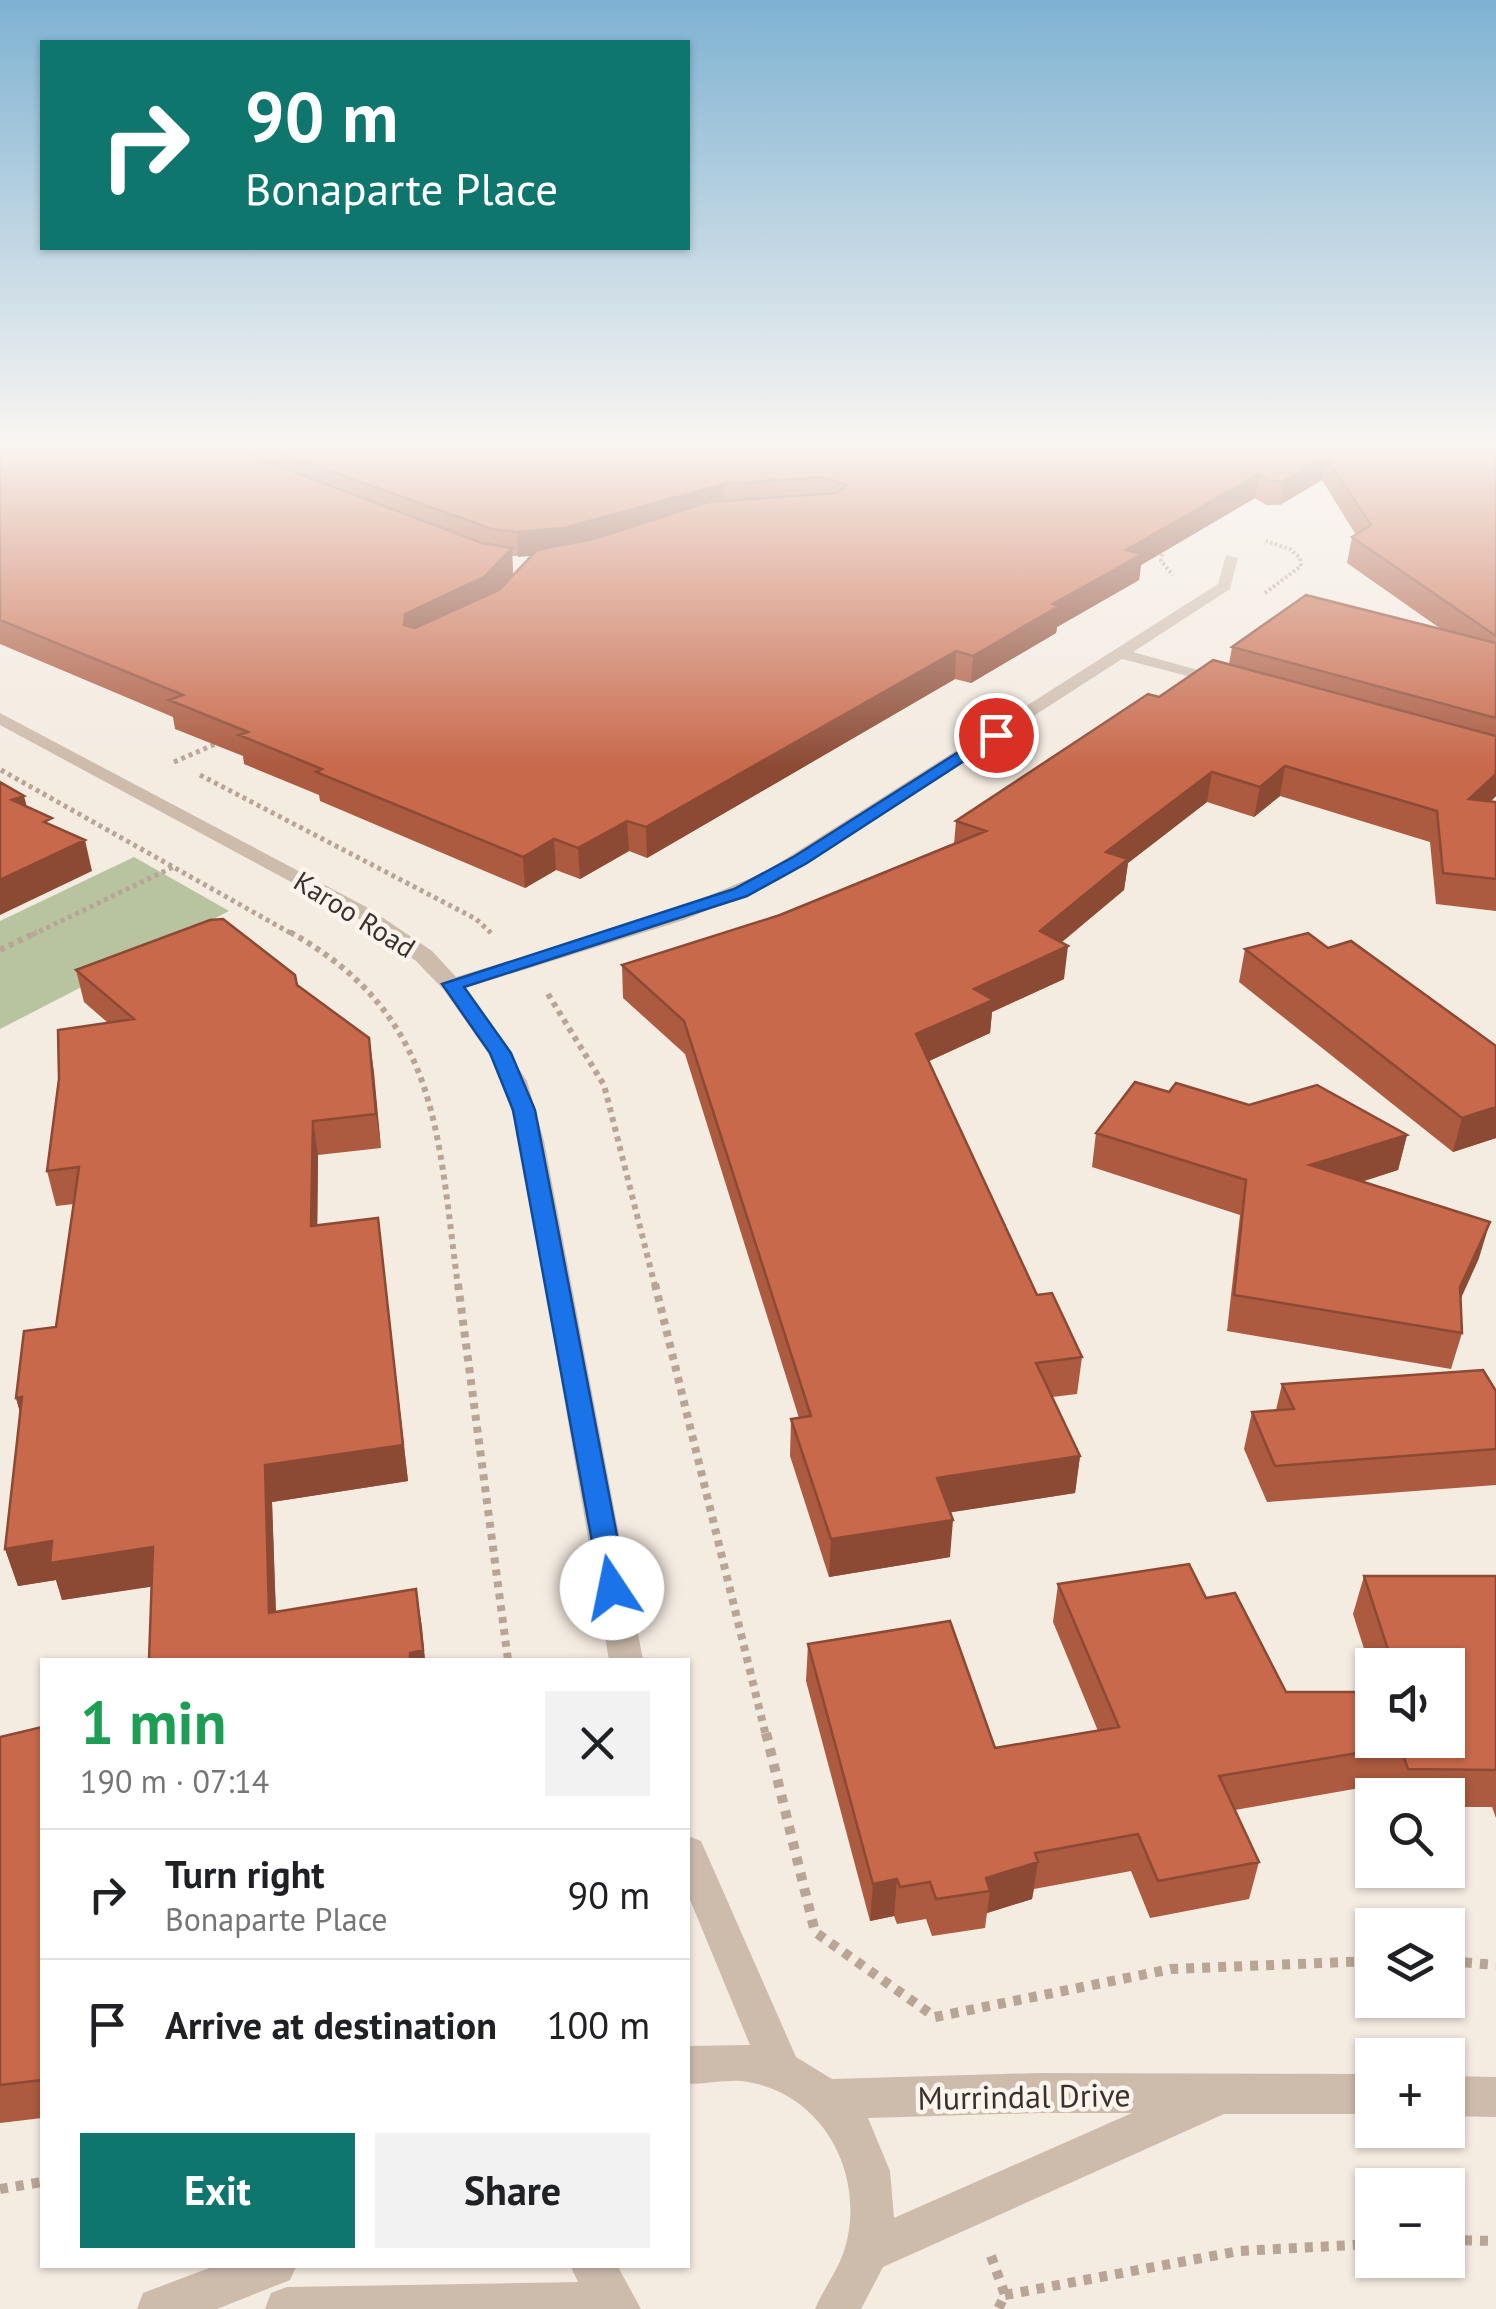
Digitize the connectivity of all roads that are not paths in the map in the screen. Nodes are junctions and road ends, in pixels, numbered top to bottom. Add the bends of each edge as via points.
1 (1232, 558) dead end
2 (1123, 654) junction
3 (1252, 690) edge
4 (0, 718) edge
5 (452, 984) junction
6 (626, 1658) edge
7 (690, 1857) edge
8 (690, 2065) edge
9 (780, 2067) junction
10 (1355, 2094) edge
11 (1218, 2096) junction
12 (1465, 2096) edge
13 (1496, 2097) edge
14 (829, 2100) junction
15 (865, 2253) junction
16 (267, 2268) edge
17 (594, 2268) edge
18 (617, 2306) edge
19 (838, 2308) edge
20 (159, 2309) edge
21 (287, 2309) edge

1 - 2 street via 1225,586
2 - 3 street
2 - 5 street via 741,892
4 - 5 street, Karoo Road via 364,914
5 - 6 street, Karoo Road via 515,1081 532,1141
7 - 9 street
8 - 9 street via 723,2058
9 - 14 street
10 - 11 street, Murrindal Drive
11 - 14 street, Murrindal Drive
11 - 15 street, Murrindal Drive
12 - 13 street
14 - 15 street via 870,2165 876,2206
15 - 19 street via 858,2280
16 - 20 street
17 - 18 street
18 - 21 street

